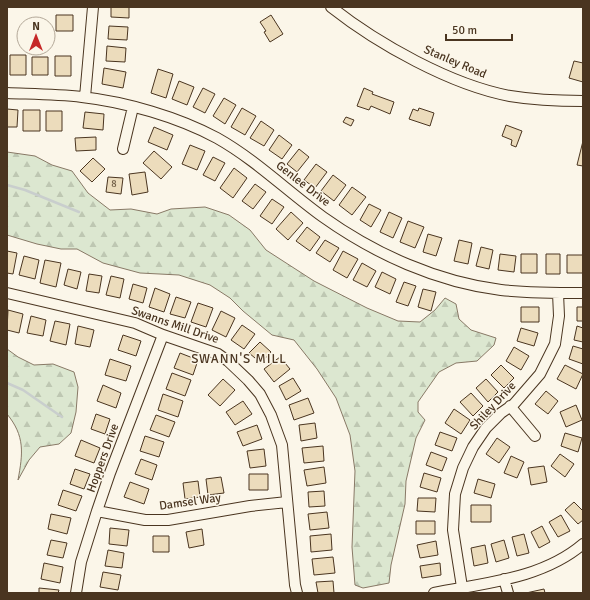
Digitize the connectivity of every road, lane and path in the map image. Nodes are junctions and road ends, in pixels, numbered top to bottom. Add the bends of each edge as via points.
1 (94, 7) edge
2 (331, 7) edge
3 (7, 93) edge
4 (85, 97) junction
5 (583, 101) edge
6 (133, 107) junction
7 (123, 149) dead end
8 (7, 293) edge
9 (558, 293) junction
10 (583, 293) edge
11 (163, 335) junction
12 (510, 406) junction
13 (535, 436) dead end
14 (287, 502) junction
15 (97, 511) junction
16 (583, 544) edge
17 (504, 580) junction
18 (462, 587) junction
19 (76, 593) edge
20 (297, 593) edge
21 (434, 593) edge
22 (508, 593) edge

1 - 4 street
2 - 5 street, Stanley Road via 391,47 466,83 524,98
3 - 4 street, Genlee Drive
4 - 6 street, Genlee Drive
6 - 7 street
6 - 9 street, Genlee Drive via 186,124 217,139 260,167 323,217 358,240 391,257 458,281 501,290
8 - 11 street, Swanns Mill Drive via 135,323
9 - 10 street, Genlee Drive
9 - 12 street, Shiley Drive via 559,316 555,344 540,374
11 - 14 street, Swanns Mill Drive via 218,354 243,375 260,394 282,446
11 - 15 street, Hoppers Drive
12 - 13 street
12 - 18 street, Shiley Drive via 486,428 474,447 463,468 455,494 453,530
14 - 15 street, Damsel Way via 168,520 145,520
14 - 20 street, Swanns Mill Drive
15 - 19 street, Hoppers Drive via 81,562
16 - 17 street via 546,566
17 - 18 street
17 - 22 street
18 - 21 street

